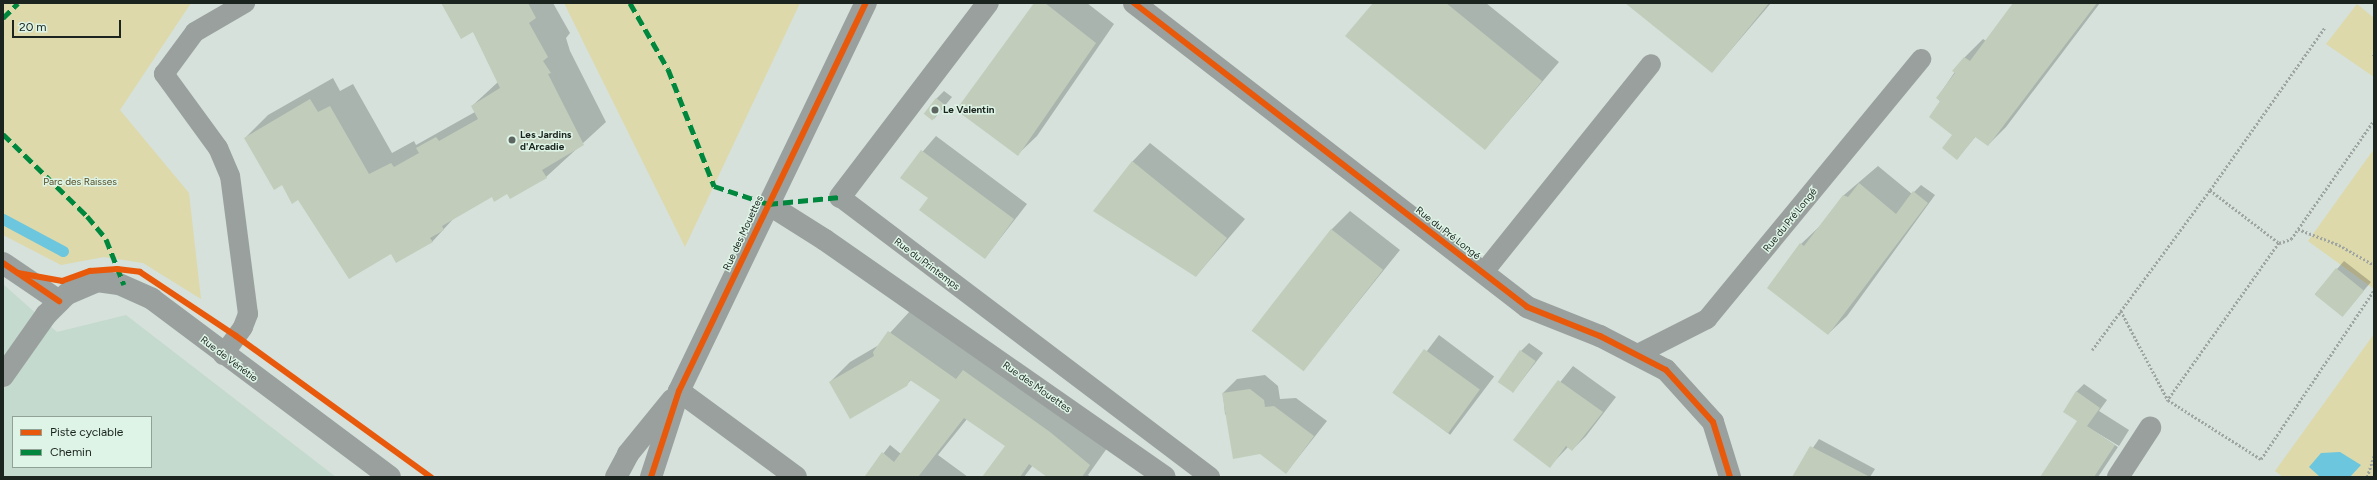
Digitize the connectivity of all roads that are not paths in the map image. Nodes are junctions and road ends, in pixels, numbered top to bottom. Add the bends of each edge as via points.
1 (246, 3) edge
2 (866, 3) edge
3 (988, 3) edge
4 (1134, 3) edge
5 (1921, 59) dead end
6 (1651, 64) dead end
7 (840, 197) joint
8 (768, 204) junction
9 (3, 263) edge
10 (1483, 273) junction
11 (59, 301) junction
12 (223, 355) junction
13 (1636, 355) junction
14 (3, 376) edge
15 (679, 391) junction
16 (2150, 428) dead end
17 (390, 477) edge
18 (616, 477) edge
19 (651, 477) edge
20 (796, 477) edge
21 (1165, 477) edge
22 (1210, 477) edge
23 (1730, 477) edge
24 (2118, 477) edge

1 - 12 lane via 195,32 164,74 218,148 230,176 248,314 243,327
2 - 8 street, Rue des Mouettes
3 - 7 street, Rue du Printemps
4 - 10 street, Rue du Pré Longé
5 - 13 lane, Rue du Pré Longé via 1707,319
6 - 10 lane, Rue du Pré Longé
7 - 22 lane, Rue du Printemps
8 - 15 street, Rue des Mouettes
8 - 21 street, Rue des Mouettes via 825,240
9 - 11 street
10 - 13 street, Rue du Pré Longé via 1527,307
11 - 12 street, Rue de Vénétie via 97,281 128,287 152,299
11 - 14 street, Rue de Vénétie
12 - 17 street, Rue de Vénétie
13 - 23 street, Rue du Pré Longé via 1666,370 1713,422
15 - 18 street, Rue des Mouettes via 628,454
15 - 19 street, Rue des Mouettes
15 - 20 street
16 - 24 street

